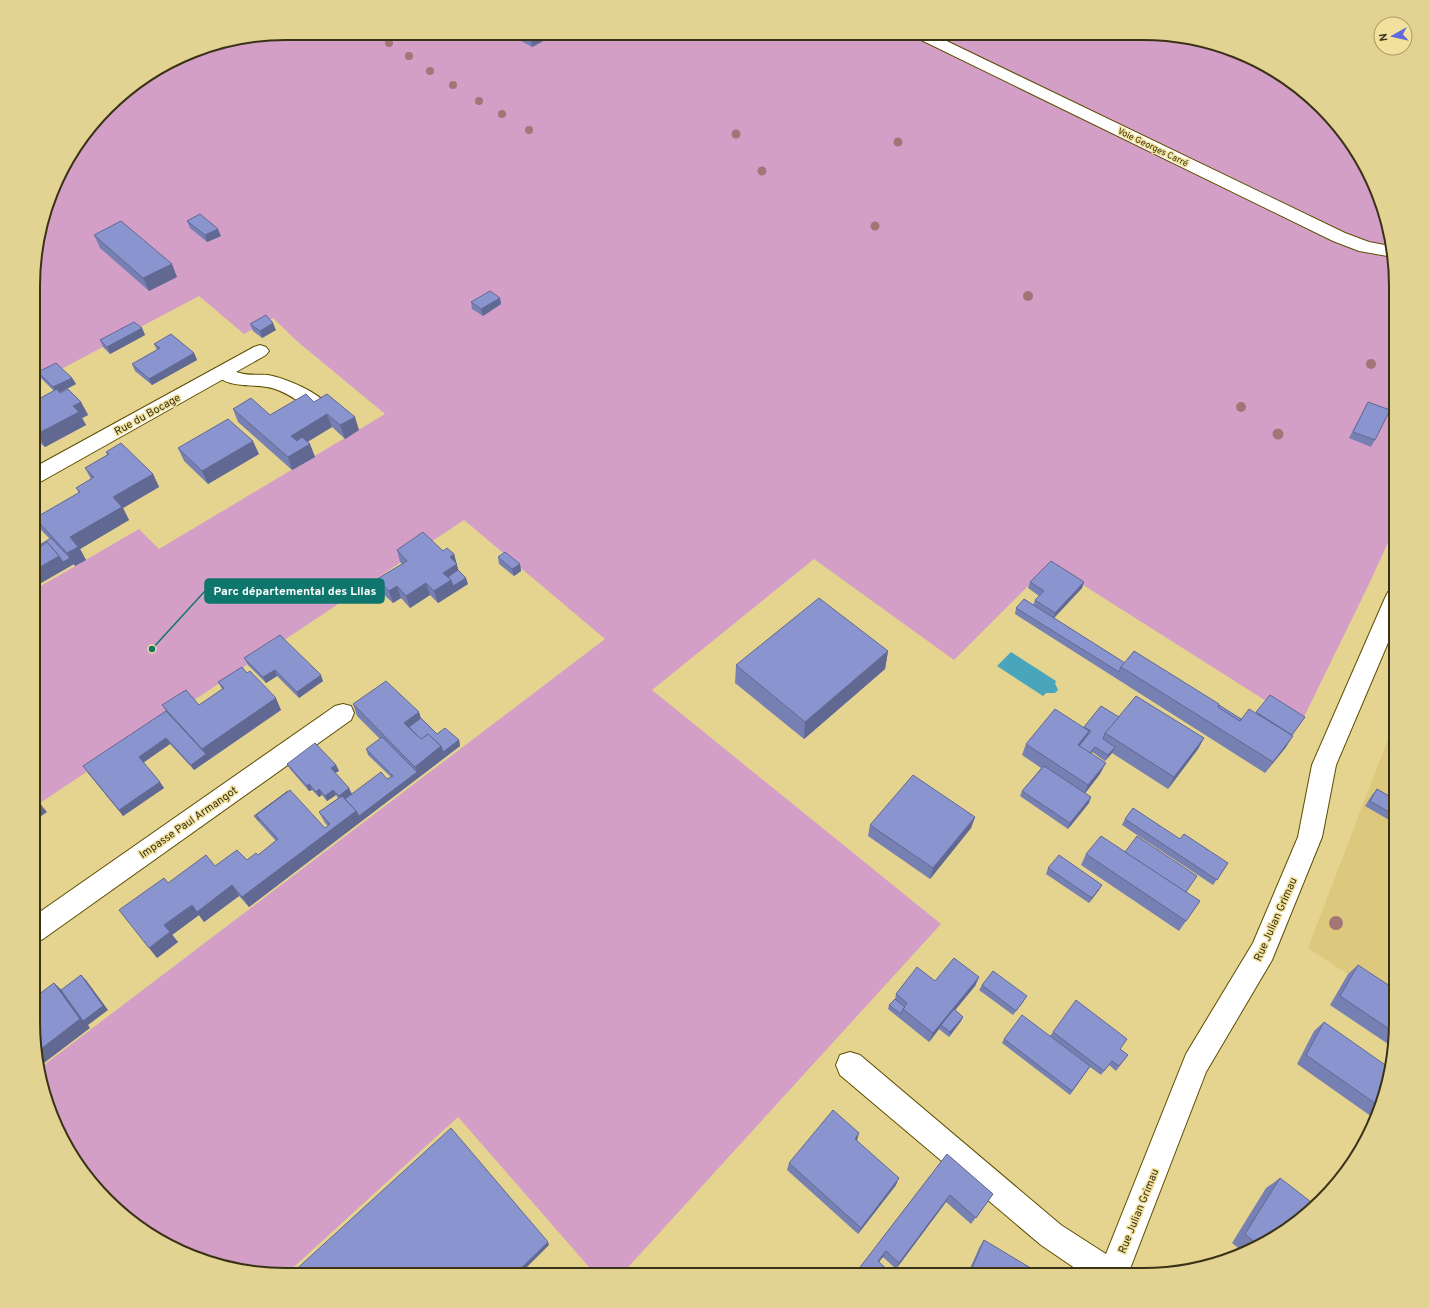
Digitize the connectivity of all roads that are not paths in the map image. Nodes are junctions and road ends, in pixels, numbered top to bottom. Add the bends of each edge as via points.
1 (932, 40) edge
2 (1386, 251) edge
3 (260, 352) dead end
4 (223, 372) junction
5 (321, 408) edge
6 (40, 473) edge
7 (1389, 614) edge
8 (343, 713) dead end
9 (40, 927) edge
10 (850, 1065) dead end
11 (1103, 1268) edge
12 (1114, 1268) edge

1 - 2 street, Voie Georges Carré via 1339,237 1365,247
3 - 4 street, Rue du Bocage
4 - 5 lane via 234,379 269,381 296,391
4 - 6 street, Rue du Bocage
7 - 12 street, Rue Julian Grimau via 1324,765 1310,837 1263,951 1196,1064
8 - 9 street, Impasse Paul Armangot
10 - 11 street via 1051,1235

